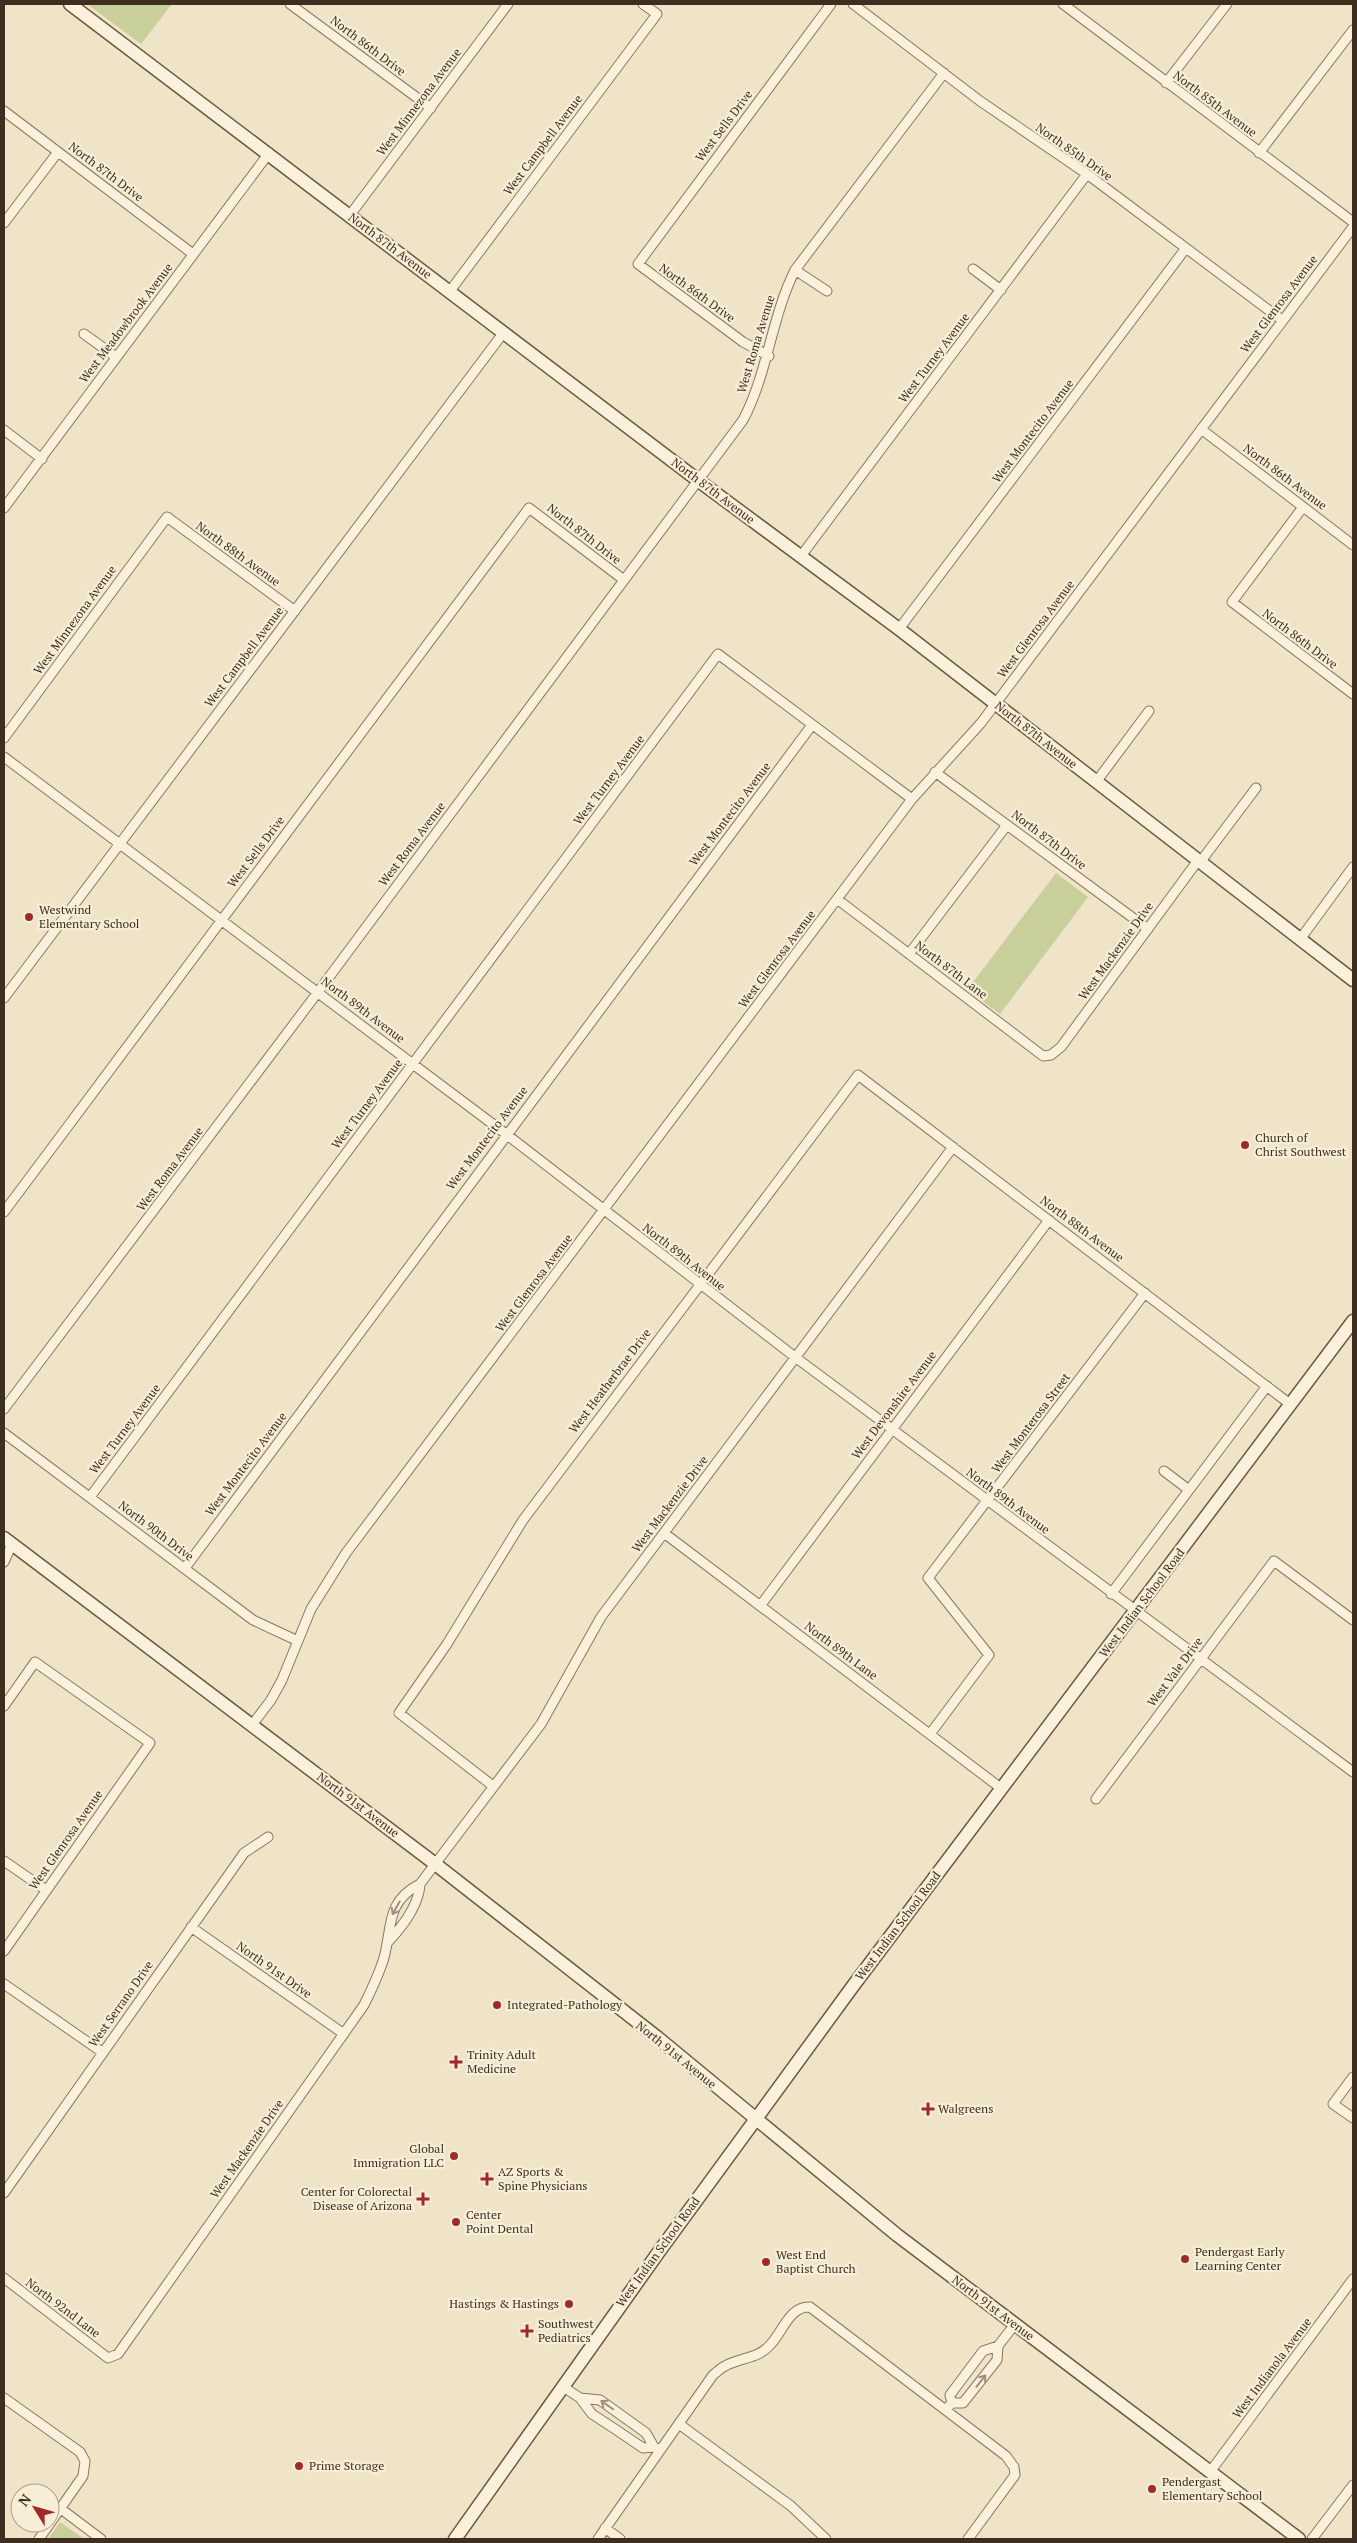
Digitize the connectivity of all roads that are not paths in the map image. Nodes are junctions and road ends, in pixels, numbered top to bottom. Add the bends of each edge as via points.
1 (70, 4) edge
2 (290, 4) edge
3 (643, 4) edge
4 (831, 4) edge
5 (853, 4) edge
6 (1063, 4) edge
7 (1079, 4) edge
8 (1227, 4) edge
9 (504, 5) edge
10 (1073, 12) junction
11 (1353, 30) edge
12 (944, 73) junction
13 (1166, 83) junction
14 (431, 108) junction
15 (4, 111) edge
16 (58, 152) junction
17 (269, 153) junction
18 (1260, 153) junction
19 (1087, 174) junction
20 (350, 215) junction
21 (1353, 222) edge
22 (4, 223) edge
23 (1353, 227) edge
24 (1186, 248) junction
25 (193, 254) junction
26 (638, 264) joint
27 (973, 269) dead end
28 (795, 270) junction
29 (1001, 290) junction
30 (450, 291) junction
31 (827, 291) dead end
32 (1282, 320) junction
33 (504, 332) junction
34 (84, 334) dead end
35 (769, 356) junction
36 (116, 358) junction
37 (1201, 429) junction
38 (4, 430) edge
39 (42, 459) junction
40 (699, 481) junction
41 (1303, 507) junction
42 (4, 508) edge
43 (529, 508) joint
44 (167, 517) joint
45 (1353, 545) edge
46 (801, 556) junction
47 (624, 580) junction
48 (295, 611) junction
49 (899, 629) junction
50 (1353, 694) edge
51 (996, 704) junction
52 (1149, 711) dead end
53 (812, 725) junction
54 (4, 738) edge
55 (4, 757) edge
56 (935, 772) junction
57 (1096, 782) junction
58 (1256, 788) dead end
59 (912, 799) junction
60 (1007, 825) junction
61 (120, 842) junction
62 (1200, 861) junction
63 (1353, 868) edge
64 (837, 899) junction
65 (222, 919) junction
66 (1148, 929) junction
67 (1301, 938) junction
68 (909, 954) junction
69 (1353, 980) edge
70 (318, 992) junction
71 (4, 998) edge
72 (1051, 1055) joint
73 (413, 1063) junction
74 (858, 1075) joint
75 (506, 1134) junction
76 (953, 1147) junction
77 (604, 1210) junction
78 (4, 1212) edge
79 (1049, 1220) junction
80 (698, 1284) junction
81 (1145, 1293) junction
82 (1353, 1321) edge
83 (796, 1358) junction
84 (1267, 1386) junction
85 (1290, 1404) junction
86 (4, 1409) edge
87 (892, 1429) junction
88 (4, 1433) edge
89 (1164, 1471) dead end
90 (1189, 1490) junction
91 (90, 1497) junction
92 (988, 1502) junction
93 (664, 1534) junction
94 (6, 1544) edge
95 (4, 1562) edge
96 (185, 1568) junction
97 (1111, 1594) junction
98 (760, 1606) junction
99 (1136, 1612) junction
100 (1353, 1620) edge
101 (298, 1640) junction
102 (1201, 1658) junction
103 (4, 1706) edge
104 (252, 1725) junction
105 (930, 1734) junction
106 (1353, 1772) edge
107 (493, 1786) junction
108 (1002, 1788) junction
109 (1096, 1799) dead end
110 (268, 1837) dead end
111 (4, 1861) edge
112 (434, 1863) junction
113 (420, 1884) junction
114 (46, 1890) junction
115 (191, 1927) junction
116 (388, 1942) junction
117 (4, 1951) edge
118 (4, 1984) edge
119 (344, 2034) junction
120 (102, 2052) junction
121 (1353, 2077) edge
122 (1353, 2118) edge
123 (755, 2119) junction
124 (4, 2194) edge
125 (4, 2278) edge
126 (1353, 2279) edge
127 (1015, 2324) junction
128 (998, 2346) junction
129 (108, 2358) joint
130 (562, 2386) junction
131 (4, 2398) edge
132 (580, 2398) junction
133 (952, 2402) junction
134 (945, 2411) junction
135 (623, 2416) junction
136 (679, 2424) junction
137 (614, 2429) junction
138 (657, 2449) junction
139 (1210, 2472) junction
140 (1353, 2485) edge
141 (61, 2509) junction
142 (605, 2528) junction
143 (39, 2539) edge
144 (100, 2539) edge
145 (455, 2539) edge
146 (598, 2539) edge
147 (620, 2539) edge
148 (826, 2539) edge
149 (968, 2539) edge
150 (1299, 2539) edge
151 (1312, 2539) edge

1 - 17 main road, North 87th Avenue
2 - 14 street, North 86th Drive
3 - 30 street, West Campbell Avenue via 657,14
4 - 26 street, West Sells Drive
5 - 12 street, North 85th Drive
6 - 10 street, North 85th Avenue
7 - 10 street
8 - 13 street
9 - 14 street, West Minnezona Avenue
10 - 13 street, North 85th Avenue
11 - 18 street
12 - 19 street, North 85th Drive
12 - 28 street, West Roma Avenue
13 - 18 street, North 85th Avenue
14 - 20 street, West Minnezona Avenue
15 - 16 street, North 87th Drive
16 - 22 street
16 - 25 street, North 87th Drive
17 - 20 main road, North 87th Avenue
17 - 25 street, West Meadowbrook Avenue
18 - 21 street, North 85th Avenue
19 - 24 street, North 85th Drive
19 - 29 street, West Turney Avenue
20 - 30 main road, North 87th Avenue
23 - 32 street, West Glenrosa Avenue
24 - 32 street, North 85th Drive
24 - 49 street, West Montecito Avenue
25 - 36 street, West Meadowbrook Avenue
26 - 35 street, North 86th Drive via 743,342
27 - 29 street
28 - 31 street
28 - 35 street, West Roma Avenue via 780,306
29 - 46 street, West Turney Avenue
30 - 33 main road, North 87th Avenue
32 - 37 street, West Glenrosa Avenue
33 - 40 main road, North 87th Avenue
33 - 48 street, West Campbell Avenue
34 - 36 street
35 - 40 street, West Roma Avenue via 751,406
36 - 39 street, West Meadowbrook Avenue
37 - 41 street, North 86th Avenue
37 - 51 street, West Glenrosa Avenue
38 - 39 street
39 - 42 street, West Meadowbrook Avenue
40 - 46 main road, North 87th Avenue
40 - 47 street, West Roma Avenue
41 - 45 street, North 86th Avenue
41 - 50 street, North 86th Drive via 1232,602
43 - 47 street, North 87th Drive
43 - 65 street, West Sells Drive
44 - 48 street, North 88th Avenue
44 - 54 street, West Minnezona Avenue
46 - 49 main road, North 87th Avenue
47 - 70 street, West Roma Avenue
48 - 61 street, West Campbell Avenue
49 - 51 main road, North 87th Avenue
51 - 56 street, West Glenrosa Avenue
51 - 57 main road, North 87th Avenue
52 - 57 street
53 - 59 street
53 - 73 street, West Turney Avenue via 718,654
53 - 75 street, West Montecito Avenue
55 - 61 street, North 89th Avenue
56 - 59 street, West Glenrosa Avenue
56 - 60 street, North 87th Drive
57 - 62 main road, North 87th Avenue
58 - 62 street, West Mackenzie Drive
59 - 64 street, West Glenrosa Avenue
60 - 66 street, North 87th Drive
60 - 68 street
61 - 65 street, North 89th Avenue
61 - 71 street, West Campbell Avenue
62 - 66 street, West Mackenzie Drive
62 - 67 main road, North 87th Avenue
63 - 67 street
64 - 68 street, North 87th Lane
64 - 77 street, West Glenrosa Avenue
65 - 70 street, North 89th Avenue
65 - 78 street, West Sells Drive
66 - 72 street, West Mackenzie Drive via 1061,1047
67 - 69 main road, North 87th Avenue
68 - 72 street, North 87th Lane via 1043,1056
70 - 73 street, North 89th Avenue
70 - 86 street, West Roma Avenue
73 - 75 street, North 89th Avenue
73 - 91 street, West Turney Avenue
74 - 76 street, North 88th Avenue
74 - 80 street, West Heatherbrae Drive
75 - 77 street, North 89th Avenue
75 - 96 street, West Montecito Avenue
76 - 79 street, North 88th Avenue
76 - 83 street, West Mackenzie Drive
77 - 80 street, North 89th Avenue
77 - 101 street, West Glenrosa Avenue via 346,1553 319,1594
79 - 81 street, North 88th Avenue
79 - 87 street, West Devonshire Avenue
80 - 83 street, North 89th Avenue
80 - 107 street, West Heatherbrae Drive via 523,1520 447,1644 399,1713
81 - 84 street, North 88th Avenue
81 - 92 street, West Monterosa Street
82 - 85 main road, West Indian School Road
83 - 87 street, North 89th Avenue
83 - 93 street, West Mackenzie Drive
84 - 85 street, North 88th Avenue
84 - 90 street
85 - 99 main road, West Indian School Road
87 - 92 street, North 89th Avenue
87 - 98 street, West Devonshire Avenue
88 - 91 street, North 90th Drive
89 - 90 street
90 - 97 street
91 - 96 street, North 90th Drive
92 - 97 street, North 89th Avenue
92 - 105 street, West Monterosa Street via 928,1578 990,1656
93 - 98 street, North 89th Lane
93 - 107 street, West Mackenzie Drive via 601,1617 541,1724
94 - 95 street
94 - 104 main road, North 91st Avenue
96 - 101 street, North 90th Drive via 253,1620
97 - 99 street, North 89th Avenue
98 - 105 street, North 89th Lane
99 - 102 street, North 89th Avenue
99 - 108 main road, West Indian School Road
100 - 102 street, West Vale Drive via 1274,1561
101 - 104 street, West Glenrosa Avenue via 282,1680
102 - 106 street, North 89th Avenue
102 - 109 street, West Vale Drive
103 - 114 street, West Glenrosa Avenue via 35,1662 150,1743
104 - 112 main road, North 91st Avenue
105 - 108 street, North 89th Lane
107 - 112 street, West Mackenzie Drive
108 - 123 main road, West Indian School Road
110 - 115 street, West Serrano Drive via 244,1853
111 - 114 street
112 - 113 street, West Mackenzie Drive
112 - 123 main road, North 91st Avenue via 658,2038
113 - 116 street, West Mackenzie Drive via 420,1897 400,1930
113 -> 116 street, West Mackenzie Drive via 407,1890 393,1912 388,1925
114 - 117 street, West Glenrosa Avenue
115 - 119 street, North 91st Drive
115 - 120 street, West Serrano Drive
116 - 119 street, West Mackenzie Drive via 375,1982
118 - 120 street
119 - 129 street, West Mackenzie Drive via 118,2354
120 - 124 street, West Serrano Drive
121 - 122 street via 1333,2104
123 - 127 main road, North 91st Avenue via 898,2235
123 - 130 main road, West Indian School Road
125 - 129 street, North 92nd Lane
126 - 139 street, West Indianola Avenue
127 - 128 street
127 - 139 main road, North 91st Avenue
128 - 133 street via 984,2351 950,2396
133 -> 128 street via 963,2403 997,2360
130 - 132 street
130 - 145 main road, West Indian School Road
131 - 141 street via 80,2452 85,2462 83,2476
135 -> 132 street via 600,2400
132 - 137 street via 592,2414
133 - 134 street
134 - 136 street via 810,2307 803,2307 794,2313 771,2345 759,2355 725,2366 713,2375
134 - 149 street via 1006,2456 1014,2467 1015,2475
135 - 137 street
135 - 138 street via 646,2433
136 - 138 street
136 - 148 street via 791,2506
137 - 138 street via 642,2448
138 - 142 street
139 - 150 main road, North 91st Avenue
140 - 151 street
141 - 143 street
141 - 144 street
142 - 146 street
142 - 147 street

